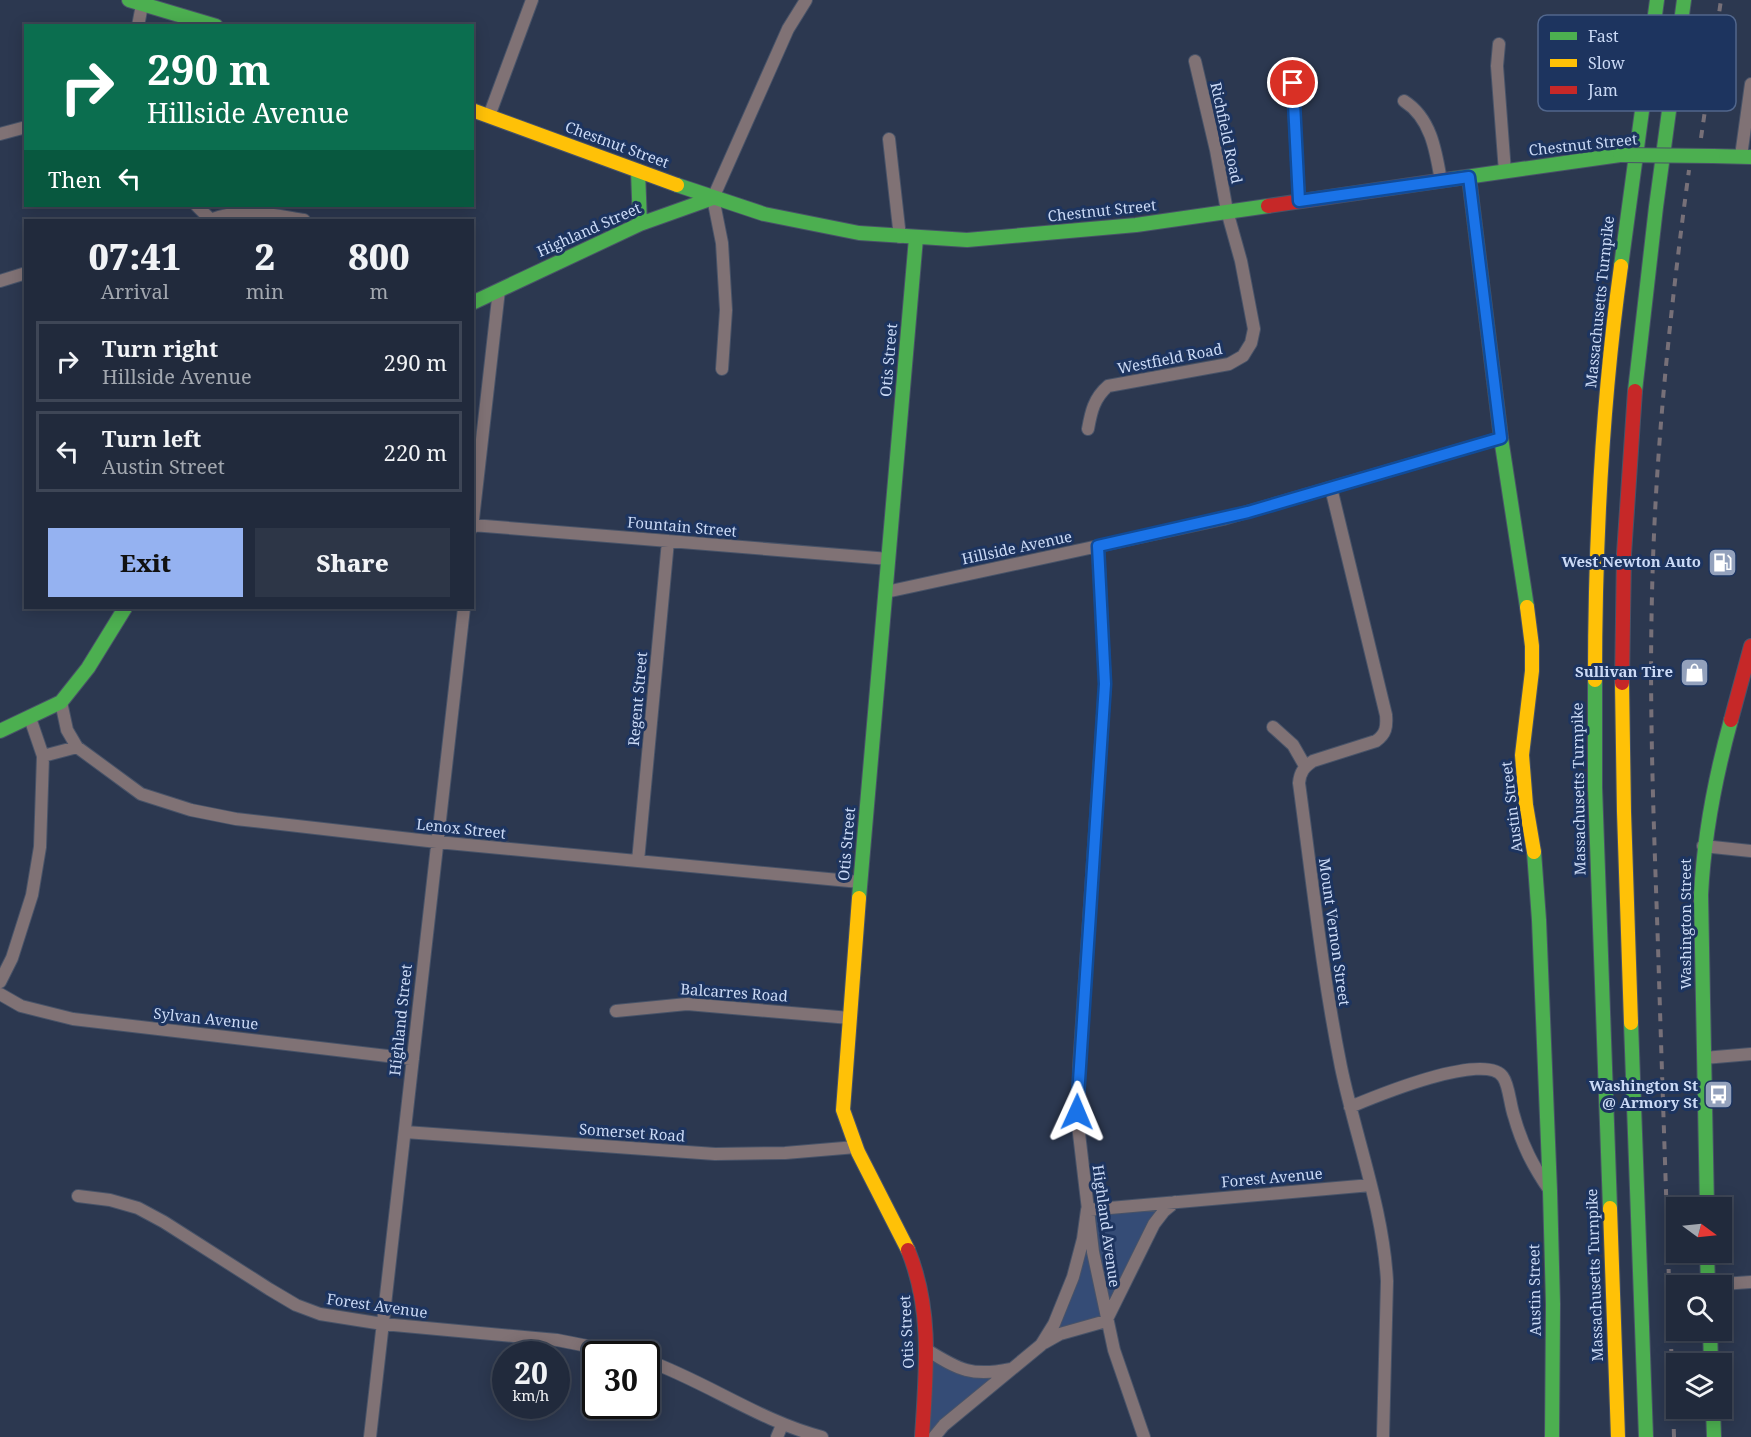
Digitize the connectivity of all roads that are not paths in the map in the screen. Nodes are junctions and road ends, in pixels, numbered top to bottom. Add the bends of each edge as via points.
1 (532, 0) edge
2 (806, 0) edge
3 (1657, 0) edge
4 (1684, 0) edge
5 (138, 1) edge
6 (1655, 15) edge
7 (1682, 15) edge
8 (138, 24) edge
9 (210, 24) edge
10 (1499, 44) dead end
11 (1195, 61) dead end
12 (1292, 67) dead end
13 (1751, 84) edge
14 (1404, 101) dead end
15 (474, 111) edge
16 (1642, 111) edge
17 (1669, 111) edge
18 (489, 116) junction
19 (24, 128) edge
20 (0, 134) edge
21 (889, 139) dead end
22 (1746, 157) edge
23 (638, 171) junction
24 (1505, 172) junction
25 (1469, 177) junction
26 (1441, 181) junction
27 (713, 198) junction
28 (1299, 201) junction
29 (197, 207) edge
30 (1227, 211) junction
31 (209, 219) edge
32 (212, 219) edge
33 (297, 219) edge
34 (639, 224) junction
35 (900, 237) junction
36 (916, 238) junction
37 (24, 274) edge
38 (0, 281) edge
39 (499, 290) junction
40 (474, 302) edge
41 (722, 369) dead end
42 (1088, 429) dead end
43 (1501, 438) junction
44 (1331, 488) junction
45 (474, 517) edge
46 (474, 526) edge
47 (668, 541) junction
48 (1098, 546) junction
49 (889, 559) junction
50 (886, 592) junction
51 (124, 609) edge
52 (464, 609) edge
53 (1751, 646) edge
54 (1749, 665) edge
55 (61, 702) junction
56 (30, 718) junction
57 (1274, 727) dead end
58 (0, 731) edge
59 (77, 747) junction
60 (43, 756) junction
61 (1305, 766) junction
62 (437, 842) junction
63 (1704, 846) junction
64 (1751, 851) edge
65 (638, 861) junction
66 (860, 882) junction
67 (0, 982) edge
68 (0, 994) edge
69 (616, 1011) dead end
70 (850, 1018) junction
71 (1751, 1054) edge
72 (1704, 1058) junction
73 (413, 1059) junction
74 (1350, 1107) junction
75 (405, 1132) junction
76 (856, 1147) junction
77 (1371, 1185) junction
78 (1550, 1191) junction
79 (78, 1196) dead end
80 (1707, 1197) edge
81 (1176, 1202) junction
82 (1087, 1210) junction
83 (1751, 1282) edge
84 (1732, 1283) edge
85 (1106, 1321) junction
86 (383, 1324) junction
87 (582, 1345) edge
88 (1041, 1345) junction
89 (927, 1350) junction
90 (660, 1366) edge
91 (1013, 1368) junction
92 (1713, 1419) edge
93 (782, 1425) junction
94 (370, 1437) edge
95 (777, 1437) edge
96 (822, 1437) edge
97 (922, 1437) edge
98 (934, 1437) edge
99 (1144, 1437) edge
100 (1383, 1437) edge
101 (1552, 1437) edge
102 (1618, 1437) edge
103 (1646, 1437) edge
104 (1714, 1437) edge

1 - 18 street
2 - 27 street via 788,28
3 - 6 main road, Massachusetts Turnpike
4 - 7 main road
5 - 8 street
5 - 9 main road
10 - 24 street via 1497,66
11 - 30 street, Richfield Road
12 - 28 street
13 - 22 street
14 - 26 street via 1425,119
15 - 18 main road, Chestnut Street
16 - 102 main road, Massachusetts Turnpike via 1614,314 1594,597 1595,787
17 - 103 main road via 1642,318 1629,460 1622,603 1623,793
18 - 23 main road, Chestnut Street
19 - 20 street
21 - 35 street
22 - 24 main road, Chestnut Street, bridge via 1620,155
23 - 27 main road, Chestnut Street
23 - 34 main road
24 - 25 main road, Chestnut Street
25 - 26 main road, Chestnut Street
25 - 43 main road, Austin Street
26 - 28 main road, Chestnut Street
27 - 34 main road, Highland Street
27 - 35 main road, Chestnut Street via 788,220
27 - 41 street via 722,243 726,310
28 - 30 main road, Chestnut Street
29 - 31 street
30 - 36 main road, Chestnut Street via 1136,225 1016,236 967,240
30 - 42 street, Westfield Road via 1254,329 1243,356 1229,364 1108,386 1092,408
32 - 33 street via 222,214 251,212
34 - 39 main road, Highland Street
35 - 36 main road, Chestnut Street
36 - 49 main road, Otis Street
37 - 38 street
39 - 40 main road, Highland Street
39 - 45 street
43 - 44 street, Hillside Avenue
43 - 78 main road, Austin Street via 1532,646 1522,755 1538,892
44 - 48 street, Hillside Avenue via 1214,521
44 - 61 street via 1386,724 1376,741 1313,760
46 - 47 street, Fountain Street
47 - 49 street, Fountain Street
47 - 65 street, Regent Street
48 - 50 street, Hillside Avenue
48 - 82 street, Highland Avenue via 1105,684 1077,1099
49 - 50 main road, Otis Street
50 - 66 main road, Otis Street
51 - 55 main road via 88,668
52 - 62 street, Highland Street
53 - 54 main road, Washington Street
54 - 63 main road, Washington Street via 1713,787
55 - 56 main road
55 - 59 street, Lenox Street via 67,730
56 - 58 main road
56 - 60 street
57 - 61 street via 1293,745
59 - 60 street
59 - 62 street, Lenox Street via 141,794 191,810 236,819
60 - 67 street via 40,847 32,895
61 - 74 street, Mount Vernon Street via 1299,783 1328,1000
62 - 65 street, Lenox Street
62 - 73 street, Highland Street
63 - 64 street
63 - 72 main road, Washington Street
65 - 66 street, Lenox Street
66 - 70 main road, Otis Street
68 - 73 street, Sylvan Avenue via 21,1006 74,1019
69 - 70 street, Balcarres Road via 687,1004
70 - 76 main road, Otis Street via 843,1110
71 - 72 street
72 - 80 main road, Washington Street
73 - 75 street, Highland Street
74 - 77 street, Mount Vernon Street
74 - 78 street via 1441,1075 1495,1070 1506,1083 1530,1161
75 - 76 street, Somerset Road via 715,1154 785,1154
75 - 86 street, Highland Street
76 - 89 main road, Otis Street via 917,1270 926,1313
77 - 81 street, Forest Avenue
77 - 100 street, Mount Vernon Street via 1387,1281
78 - 101 main road, Austin Street
79 - 86 street, Forest Avenue via 138,1208 296,1305 320,1314
81 - 82 street, Forest Avenue
81 - 85 street via 1154,1224
82 - 85 street, Highland Avenue
82 - 88 street via 1073,1277
83 - 84 street
85 - 88 street via 1060,1334
85 - 99 street, Highland Avenue
86 - 87 street, Forest Avenue
86 - 94 street, Highland Street
88 - 91 street
89 - 91 street via 965,1371
89 - 97 main road, Otis Street
90 - 93 street
91 - 98 street
92 - 104 main road
93 - 95 street
93 - 96 street

